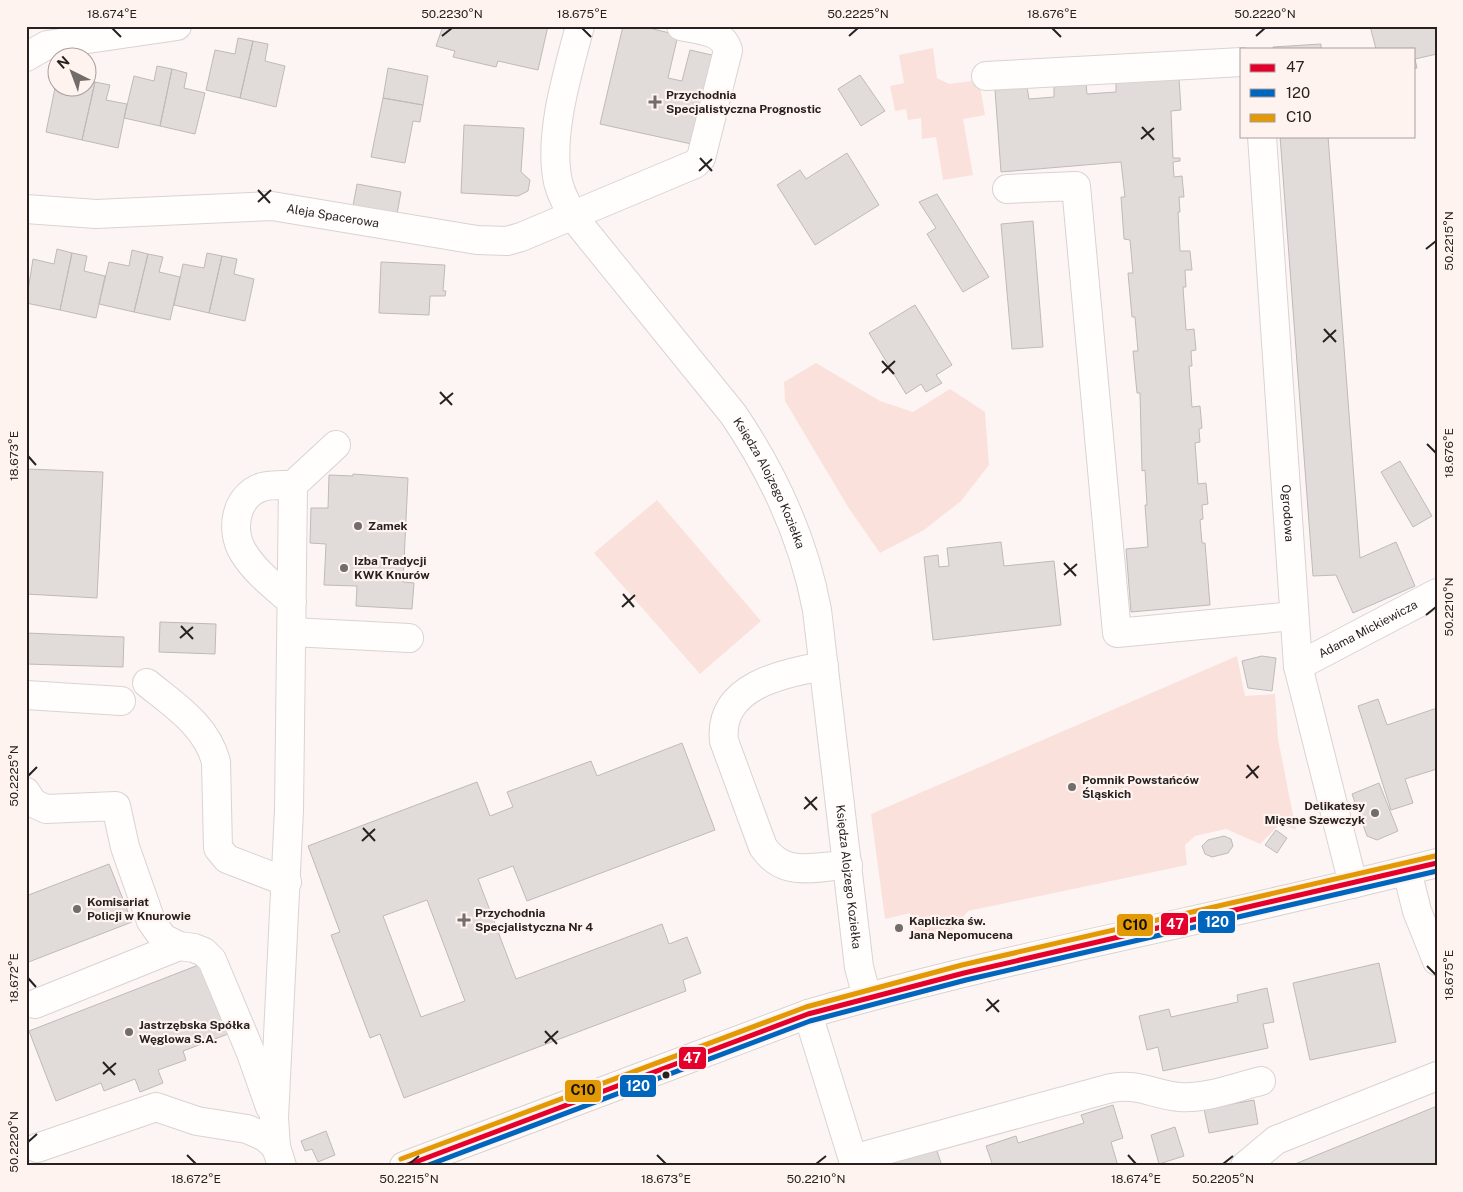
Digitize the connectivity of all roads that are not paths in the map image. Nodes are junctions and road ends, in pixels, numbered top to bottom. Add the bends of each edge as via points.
1 (177, 26) edge
2 (580, 26) edge
3 (681, 26) edge
4 (26, 57) edge
5 (1240, 62) edge
6 (986, 76) dead end
7 (1262, 138) edge
8 (1007, 189) dead end
9 (26, 209) edge
10 (573, 215) junction
11 (336, 446) dead end
12 (293, 485) junction
13 (1437, 593) edge
14 (292, 602) junction
15 (1294, 616) junction
16 (292, 632) junction
17 (409, 638) dead end
18 (824, 666) junction
19 (1298, 666) junction
20 (147, 683) dead end
21 (26, 695) edge
22 (121, 701) dead end
23 (26, 792) edge
24 (1437, 863) edge
25 (848, 865) junction
26 (1407, 871) junction
27 (287, 882) junction
28 (1353, 884) junction
29 (179, 946) junction
30 (1437, 961) edge
31 (867, 997) junction
32 (34, 1004) dead end
33 (808, 1014) junction
34 (1437, 1076) edge
35 (1261, 1081) dead end
36 (274, 1118) junction
37 (37, 1148) dead end
38 (279, 1156) edge
39 (854, 1162) edge
40 (404, 1166) edge
41 (1245, 1166) edge

1 - 4 street via 47,45
2 - 10 street, Księdza Alojzego Koziełka via 558,125 558,182 565,204
3 - 10 street, Aleja Spacerowa via 718,35 725,40 728,50 701,158 695,164
5 - 6 street
7 - 15 street, Ogrodowa
8 - 15 street via 1076,186 1117,633
9 - 10 street, Aleja Spacerowa via 96,214 272,206 496,241 535,233
10 - 18 street, Księdza Alojzego Koziełka via 732,414 764,463 809,572 818,610
11 - 12 street
12 - 14 street
12 - 14 street via 262,487 252,493 238,511 236,524 237,537 250,561
13 - 19 street, Adama Mickiewicza
14 - 16 street
15 - 19 street, Ogrodowa
16 - 17 street
16 - 27 street
18 - 25 street, Księdza Alojzego Koziełka
18 - 25 street via 793,671 749,689 736,699 728,713 723,730 724,741 763,847 769,855 776,862 792,868
19 - 28 street, Ogrodowa
20 - 27 street via 191,719 213,750 218,848 222,854 227,859
21 - 22 street
23 - 29 street via 33,803 46,809 116,806 125,847 151,922 163,938
24 - 26 street
25 - 31 street, Księdza Alojzego Koziełka via 859,967
26 - 28 street
26 - 30 street
27 - 36 street
28 - 31 street via 1108,938
29 - 32 street
29 - 36 street via 194,948 212,960
31 - 33 street
33 - 39 street
33 - 40 street
34 - 41 street via 1276,1140
35 - 39 street via 1182,1097 1140,1087 1111,1088
36 - 38 street
37 - 38 street via 156,1107 197,1121 247,1129 265,1137

